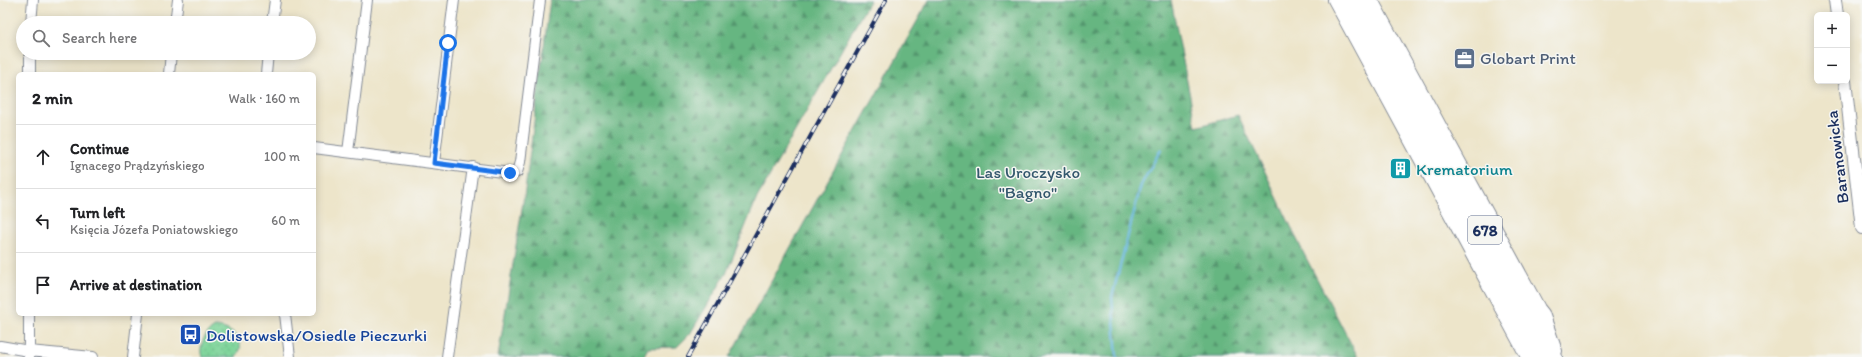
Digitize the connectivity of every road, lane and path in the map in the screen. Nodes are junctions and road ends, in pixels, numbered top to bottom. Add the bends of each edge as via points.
1 (33, 0) edge
2 (178, 0) edge
3 (275, 0) edge
4 (367, 0) edge
5 (454, 0) edge
6 (540, 0) edge
7 (1333, 0) edge
8 (1346, 0) edge
9 (1361, 0) edge
10 (1373, 0) edge
11 (1835, 0) edge
12 (1837, 12) edge
13 (32, 16) edge
14 (176, 16) edge
15 (273, 16) edge
16 (30, 60) edge
17 (170, 60) edge
18 (267, 60) edge
19 (30, 72) edge
20 (169, 72) edge
21 (266, 72) edge
22 (1845, 84) edge
23 (316, 148) edge
24 (348, 152) junction
25 (434, 163) junction
26 (473, 167) junction
27 (1861, 208) edge
28 (1862, 228) edge
29 (28, 316) edge
30 (138, 316) edge
31 (285, 316) edge
32 (0, 346) edge
33 (29, 354) edge
34 (93, 357) edge
35 (133, 357) edge
36 (290, 357) edge
37 (447, 357) edge
38 (1526, 357) edge
39 (1538, 357) edge
40 (1554, 357) edge
41 (1559, 357) edge

1 - 13 street
2 - 14 street
3 - 15 street
4 - 24 street
5 - 25 street
6 - 26 street via 517,172
7 - 38 street
8 - 39 highway, 678
9 - 40 highway, 678
10 - 41 street via 1544,313
11 - 12 street
16 - 19 street
17 - 20 street
18 - 21 street
22 - 27 street, Baranowicka
23 - 24 street
24 - 25 street
25 - 26 street
26 - 37 street
27 - 28 street, Baranowicka
29 - 33 street
30 - 35 street
31 - 36 street
32 - 33 street
33 - 34 street

